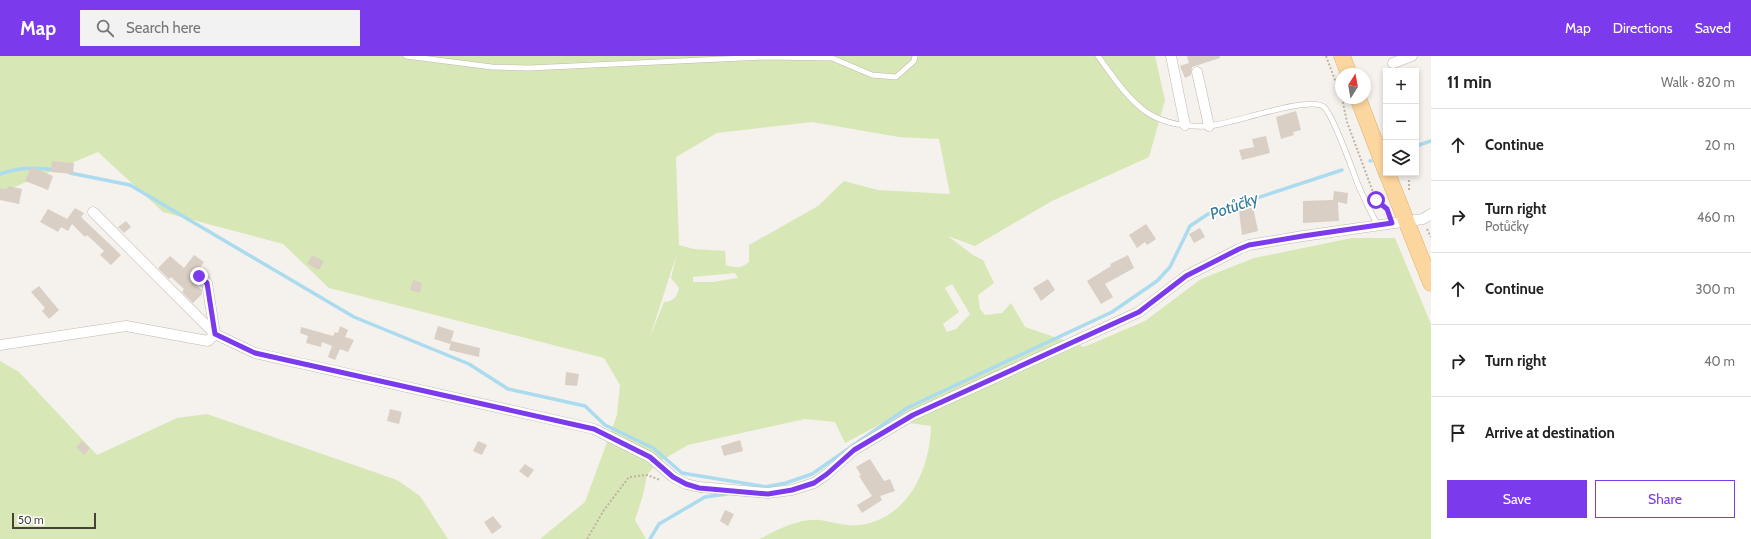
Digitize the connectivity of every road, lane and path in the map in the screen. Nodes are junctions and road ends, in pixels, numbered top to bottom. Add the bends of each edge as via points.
1 (406, 56) edge
2 (915, 56) edge
3 (1098, 56) edge
4 (1171, 56) edge
5 (1326, 56) edge
6 (1342, 56) edge
7 (1412, 56) edge
8 (1393, 63) dead end
9 (1347, 68) edge
10 (1197, 72) dead end
11 (1335, 81) edge
12 (1343, 104) edge
13 (1360, 104) edge
14 (1185, 125) junction
15 (1209, 126) junction
16 (1383, 164) edge
17 (1387, 176) edge
18 (93, 212) dead end
19 (1431, 214) edge
20 (1399, 222) junction
21 (1378, 226) junction
22 (199, 276) dead end
23 (1431, 283) edge
24 (215, 334) junction
25 (0, 345) edge
26 (663, 481) dead end
27 (587, 539) edge

1 - 2 lane via 492,67 529,68 766,57 832,58 872,75 896,76 914,61
3 - 14 lane via 1132,99 1145,111 1165,121
4 - 14 street
5 - 11 path
6 - 9 main road
7 - 8 street
10 - 15 street
12 - 20 path via 1376,200
13 - 16 main road
14 - 15 lane
15 - 21 lane via 1300,104 1323,106 1328,112
17 - 20 main road
18 - 24 street
19 - 20 street via 1423,219
20 - 21 street
20 - 23 main road
21 - 24 street via 1303,236 1239,249 1186,276 1139,312 913,415 854,450 814,483 768,494 686,484 673,477 650,457 594,429 255,353
22 - 24 street via 207,283
24 - 25 street via 208,340 126,326
26 - 27 path via 647,475 629,477 604,510

